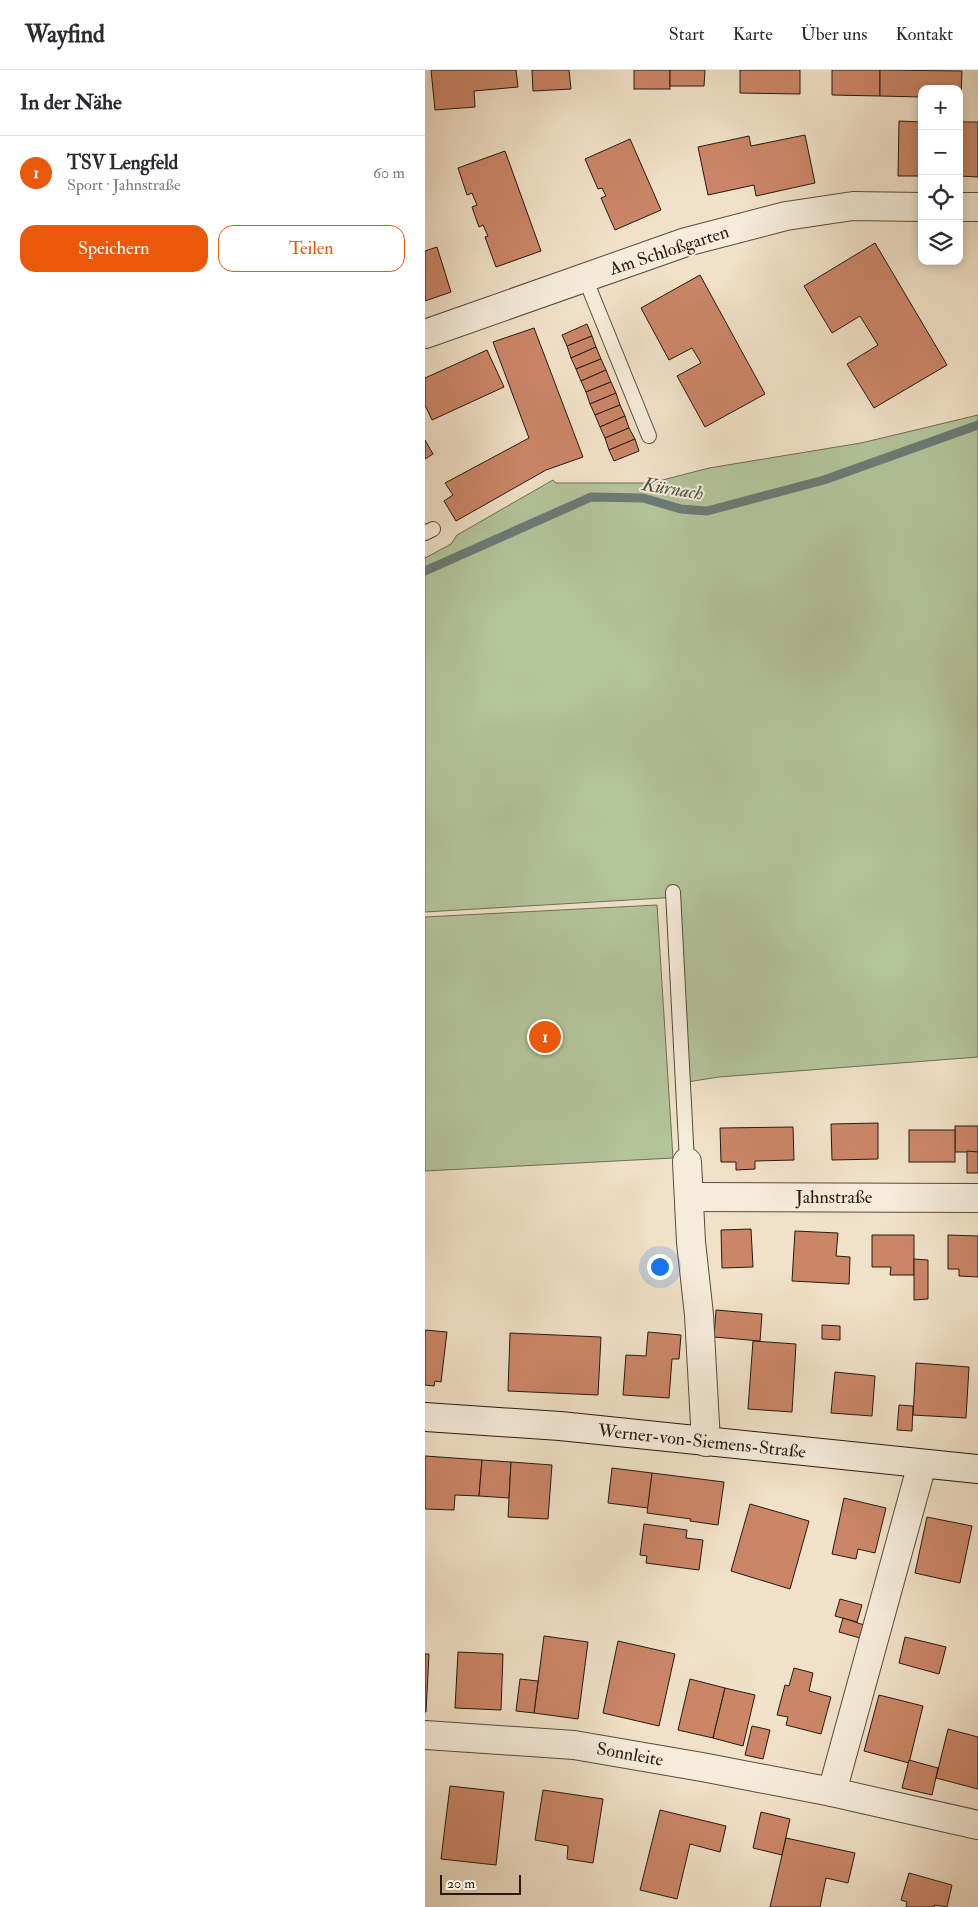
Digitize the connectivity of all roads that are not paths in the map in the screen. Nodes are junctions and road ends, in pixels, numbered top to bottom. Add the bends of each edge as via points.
1 (918, 206) edge
2 (963, 207) edge
3 (978, 207) edge
4 (585, 278) junction
5 (425, 334) edge
6 (649, 436) dead end
7 (673, 892) dead end
8 (687, 1162) joint
9 (689, 1197) junction
10 (978, 1198) edge
11 (425, 1417) edge
12 (705, 1442) junction
13 (922, 1464) junction
14 (978, 1469) edge
15 (425, 1735) edge
16 (832, 1792) junction
17 (978, 1825) edge

1 - 4 street, Am Schloßgarten via 853,206 786,216 686,242
2 - 3 street
4 - 5 street, Am Schloßgarten
4 - 6 lane
7 - 8 lane
8 - 9 street
9 - 10 street, Jahnstraße
9 - 12 street
11 - 12 street, Werner-von-Siemens-Straße via 559,1426
12 - 13 street, Werner-von-Siemens-Straße
13 - 14 street, Werner-von-Siemens-Straße
13 - 16 street
15 - 16 street, Sonnleite via 574,1745
16 - 17 street, Sonnleite

